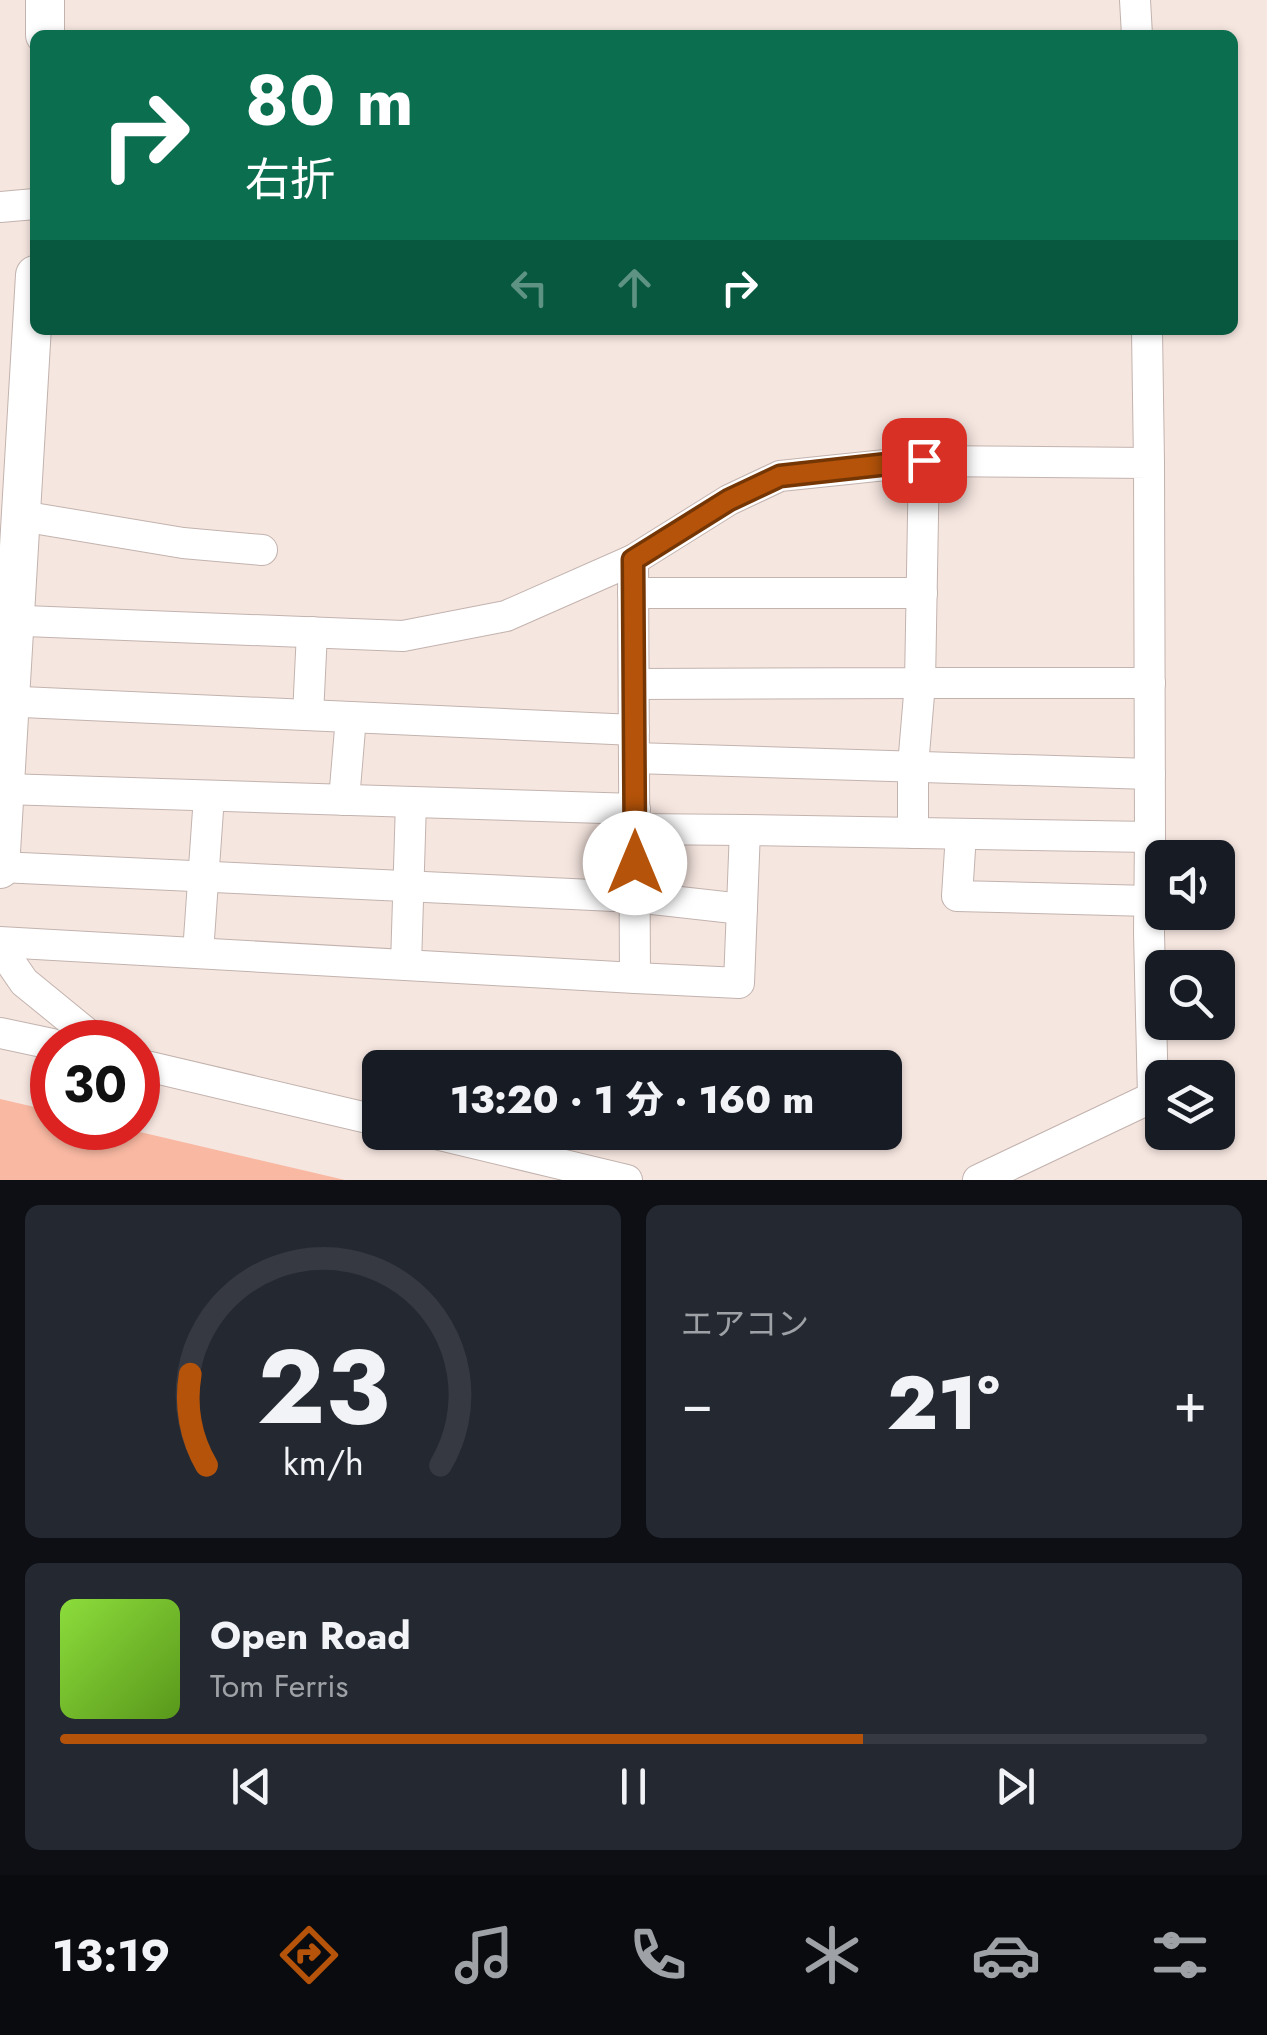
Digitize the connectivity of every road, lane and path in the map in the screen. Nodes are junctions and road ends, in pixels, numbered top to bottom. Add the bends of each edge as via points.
1 (45, 0) edge
2 (1136, 0) edge
3 (44, 30) edge
4 (1137, 30) edge
5 (30, 204) edge
6 (0, 207) edge
7 (30, 330) edge
8 (1147, 335) edge
9 (924, 460) junction
10 (1149, 462) junction
11 (14, 504) edge
12 (262, 550) dead end
13 (633, 560) junction
14 (633, 593) junction
15 (922, 593) junction
16 (7, 620) edge
17 (312, 632) junction
18 (920, 683) junction
19 (1150, 683) junction
20 (634, 684) junction
21 (5, 702) edge
22 (308, 716) junction
23 (351, 717) junction
24 (634, 744) junction
25 (913, 766) junction
26 (1150, 774) junction
27 (209, 796) junction
28 (344, 800) junction
29 (411, 802) junction
30 (3, 807) edge
31 (634, 819) junction
32 (745, 830) junction
33 (913, 833) junction
34 (961, 834) junction
35 (1150, 837) joint
36 (0, 868) edge
37 (203, 876) junction
38 (409, 886) junction
39 (635, 897) junction
40 (1145, 900) edge
41 (742, 910) junction
42 (1150, 930) edge
43 (0, 944) edge
44 (198, 953) junction
45 (406, 965) junction
46 (635, 978) junction
47 (71, 1020) edge
48 (0, 1032) edge
49 (30, 1039) edge
50 (160, 1069) edge
51 (362, 1118) edge
52 (502, 1150) edge
53 (627, 1180) edge
54 (978, 1180) edge

1 - 3 street
2 - 4 street
5 - 6 street
7 - 11 street
8 - 10 street
9 - 10 street
9 - 13 street via 780,476
9 - 15 street
10 - 19 street
11 - 12 street via 183,543
11 - 16 street
13 - 14 street
13 - 17 street via 506,616 403,636
14 - 15 street
14 - 20 street
15 - 18 street
16 - 17 street
16 - 21 street
17 - 22 street
18 - 19 street
18 - 20 street
18 - 25 street
19 - 26 street
20 - 24 street
21 - 22 street
21 - 30 street
22 - 23 street
23 - 24 street
23 - 28 street
24 - 25 street
24 - 31 street
25 - 26 street
25 - 33 street
26 - 35 street
27 - 28 street
27 - 30 street
27 - 37 street
28 - 29 street
29 - 31 street
29 - 38 street
30 - 36 street
31 - 32 street
31 - 39 street
32 - 33 street
32 - 41 street
33 - 34 street
34 - 35 street
34 - 40 street via 956,896
36 - 37 street
37 - 38 street
37 - 44 street
38 - 39 street
38 - 45 street
39 - 41 street
39 - 46 street
41 - 46 street via 740,984
42 - 54 street via 1153,1097
43 - 44 street
43 - 47 street via 24,982
44 - 45 street
45 - 46 street
48 - 49 street
50 - 51 street
52 - 53 street

